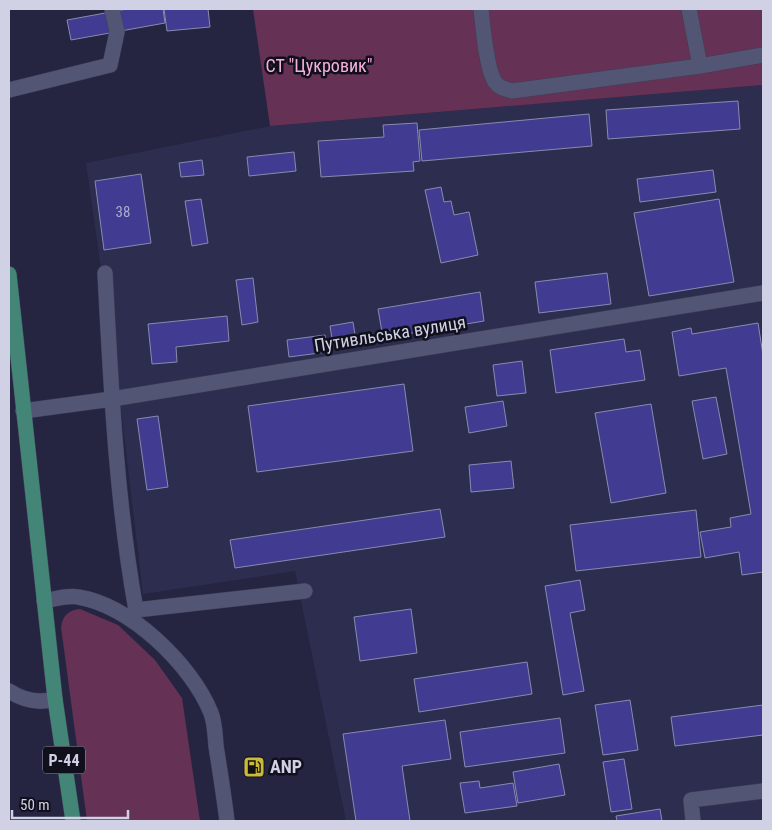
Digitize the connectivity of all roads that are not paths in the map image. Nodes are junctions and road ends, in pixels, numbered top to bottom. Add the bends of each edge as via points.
1 (112, 9) edge
2 (481, 9) edge
3 (689, 9) edge
4 (763, 55) edge
5 (700, 66) junction
6 (9, 90) edge
7 (105, 273) dead end
8 (9, 274) edge
9 (763, 293) edge
10 (112, 399) junction
11 (23, 411) junction
12 (306, 591) dead end
13 (44, 601) junction
14 (134, 615) junction
15 (9, 691) edge
16 (55, 699) junction
17 (763, 791) edge
18 (73, 821) edge
19 (227, 821) edge
20 (693, 821) edge

1 - 6 street via 117,32 110,65
2 - 5 street via 494,82 512,91
3 - 5 street
4 - 5 street
7 - 10 street
8 - 11 main road, Р-44
9 - 10 street, Путивльська вулиця
10 - 11 street, Путивльська вулиця
10 - 14 street
11 - 13 main road, Р-44
12 - 14 street
13 - 14 street via 77,596 125,615
13 - 16 main road, Р-44
14 - 19 street via 183,668 202,693 212,715
15 - 16 street via 20,698 44,702
16 - 18 main road, Р-44
17 - 20 street via 691,800

